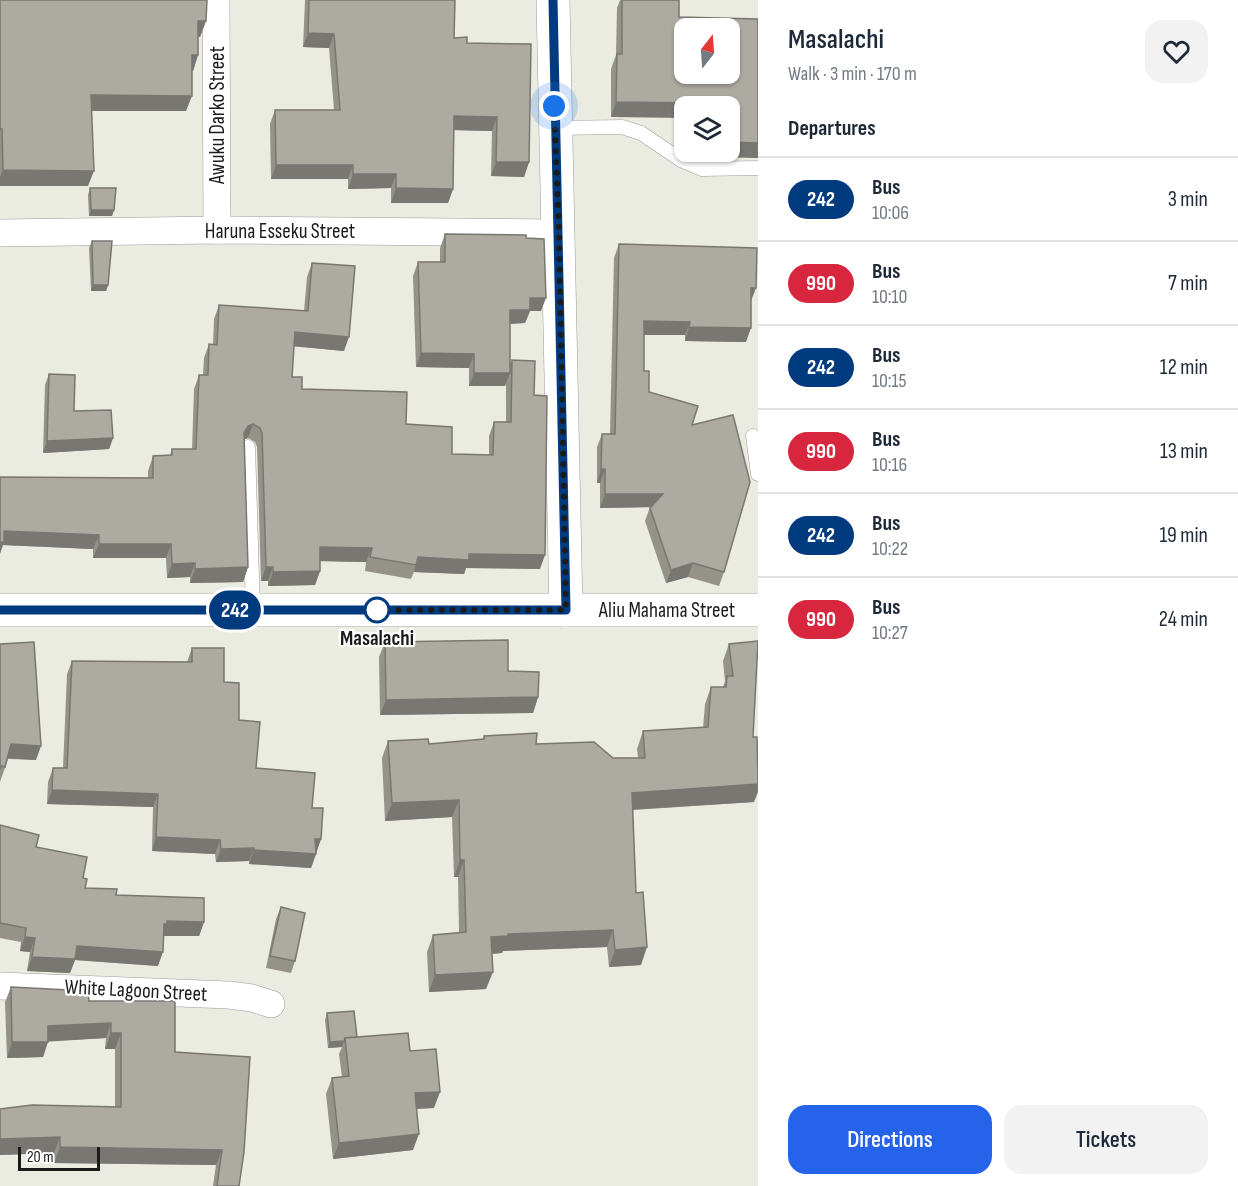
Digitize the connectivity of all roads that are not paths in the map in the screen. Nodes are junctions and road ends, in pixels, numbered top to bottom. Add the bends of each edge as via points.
1 (216, 0) edge
2 (553, 0) edge
3 (554, 128) junction
4 (758, 168) edge
5 (217, 231) junction
6 (559, 232) junction
7 (0, 233) edge
8 (753, 436) dead end
9 (248, 447) dead end
10 (758, 474) edge
11 (0, 610) edge
12 (253, 610) junction
13 (566, 610) junction
14 (758, 610) edge
15 (0, 986) edge
16 (271, 1004) dead end

1 - 5 street, Awuku Darko Street
2 - 3 street
3 - 4 lane via 622,127 641,133 702,169
3 - 6 street
5 - 6 street, Haruna Esseku Street
5 - 7 street, Haruna Esseku Street
6 - 13 street
8 - 10 lane
9 - 12 lane
11 - 12 street, Aliu Mahama Street
12 - 13 street, Aliu Mahama Street
13 - 14 street, Aliu Mahama Street
15 - 16 street, White Lagoon Street via 229,995

